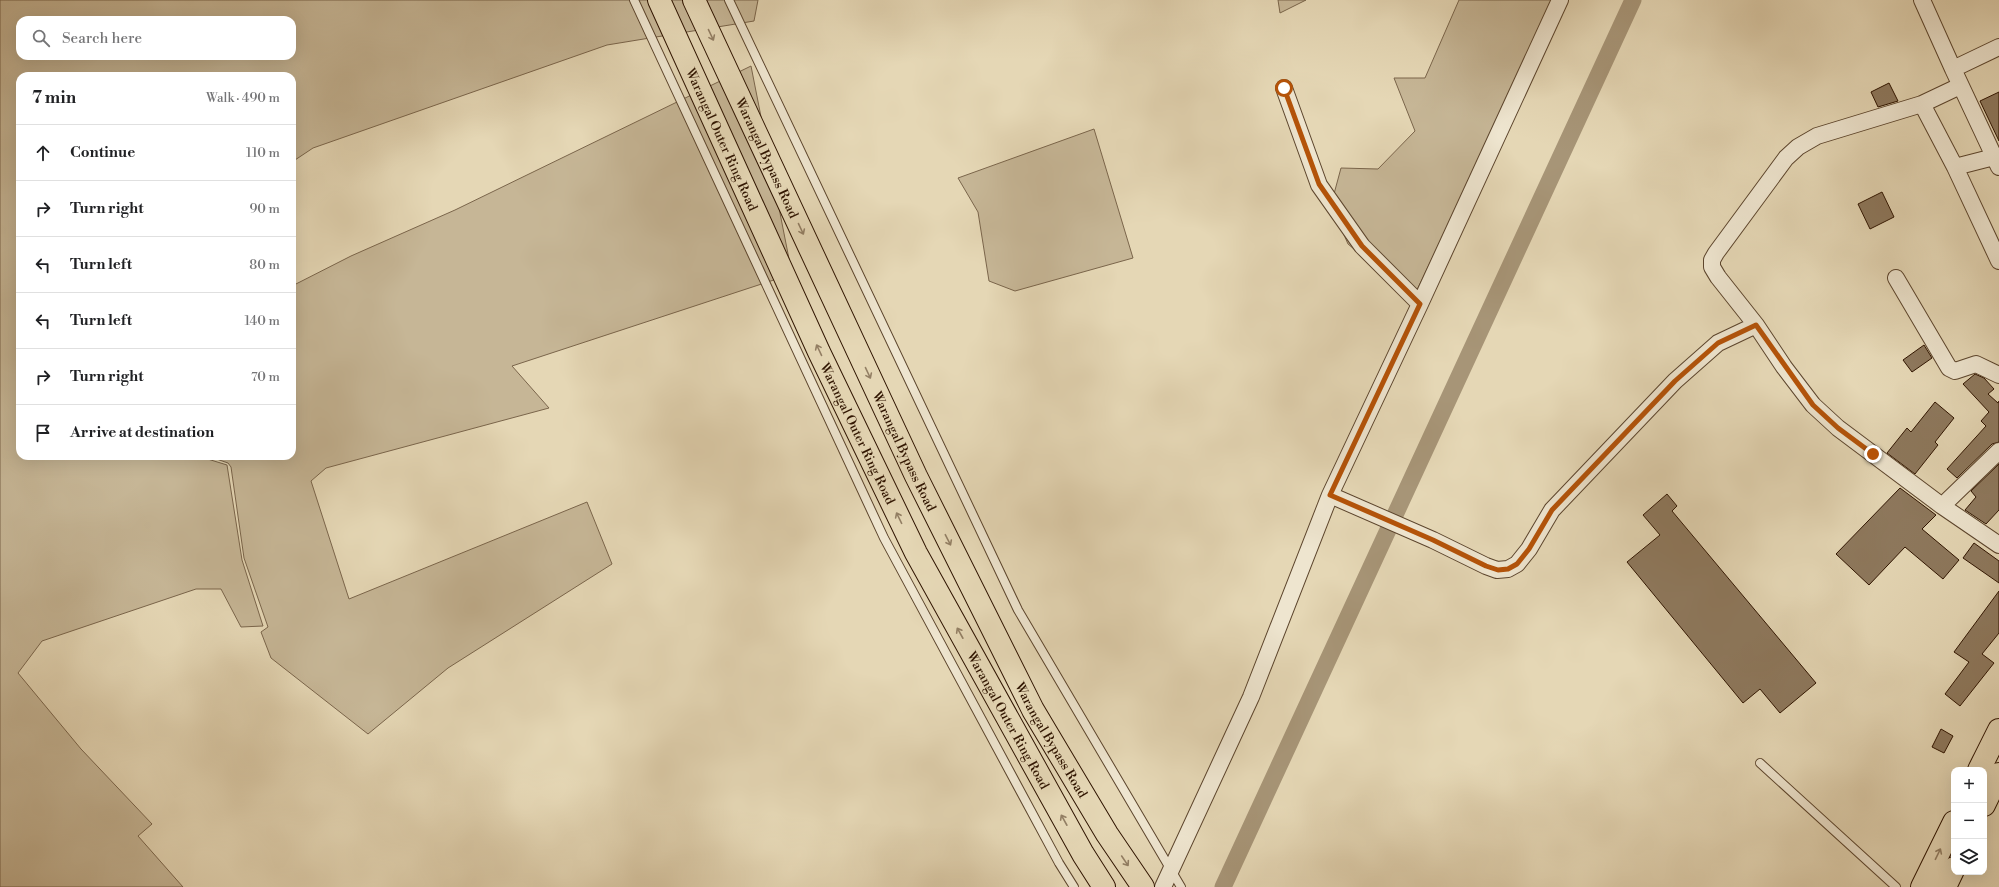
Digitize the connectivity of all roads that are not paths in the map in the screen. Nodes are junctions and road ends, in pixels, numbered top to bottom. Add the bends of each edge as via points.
1 (634, 0) edge
2 (659, 0) edge
3 (694, 0) edge
4 (729, 0) edge
5 (1560, 0) edge
6 (1922, 0) edge
7 (1999, 47) edge
8 (1953, 69) junction
9 (1960, 86) junction
10 (1284, 88) dead end
11 (1922, 104) junction
12 (1996, 162) edge
13 (1955, 167) junction
14 (1999, 261) edge
15 (1896, 278) dead end
16 (1420, 304) junction
17 (1756, 325) junction
18 (1999, 375) edge
19 (1999, 451) edge
20 (1330, 495) junction
21 (1942, 506) junction
22 (1999, 545) edge
23 (1999, 730) edge
24 (1760, 763) dead end
25 (1981, 767) edge
26 (1999, 774) edge
27 (1985, 803) edge
28 (1951, 828) edge
29 (1170, 872) junction
30 (1951, 874) edge
31 (1074, 887) edge
32 (1104, 887) edge
33 (1143, 887) edge
34 (1163, 887) edge
35 (1180, 887) edge
36 (1896, 887) edge
37 (1922, 887) edge
38 (1945, 887) edge

1 - 31 lane via 884,538
32 -> 2 highway, Warangal Outer Ring Road via 1083,854 916,553 819,352
3 -> 33 highway, Warangal Bypass Road via 919,483 1033,710 1107,834
4 - 29 lane via 1018,610
5 - 16 street
6 - 8 street
7 - 8 street
8 - 9 street
9 - 11 street
9 - 12 street
10 - 16 street via 1319,184 1362,246
11 - 13 street
11 - 17 street via 1817,136 1798,147 1772,176 1712,260 1712,267 1718,277
12 - 13 street
13 - 14 street
15 - 18 street via 1949,368 1956,371 1976,364
16 - 20 street
17 - 20 street via 1718,343 1675,381 1552,510 1529,549 1517,564 1508,569 1498,570 1486,566
17 - 21 street via 1813,405 1838,428
19 - 21 street
20 - 29 street via 1251,696
21 - 22 street
23 - 25 highway
24 - 36 lane
26 - 27 highway
37 -> 28 highway
29 - 34 street
29 - 35 lane
30 - 38 highway

